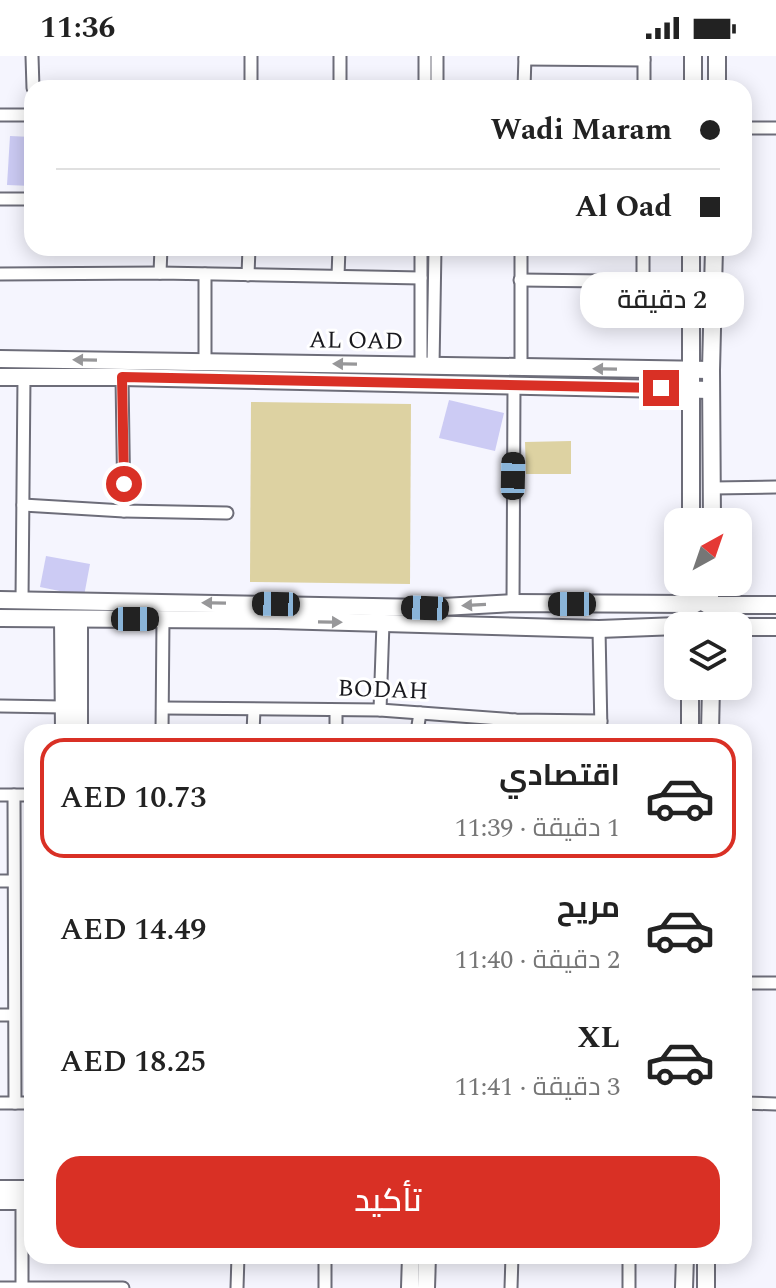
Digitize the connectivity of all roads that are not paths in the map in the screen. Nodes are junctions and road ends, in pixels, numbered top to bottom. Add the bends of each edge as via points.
1 (32, 56) edge
2 (251, 56) edge
3 (340, 56) edge
4 (425, 56) edge
5 (437, 56) edge
6 (693, 56) edge
7 (717, 56) edge
8 (525, 57) edge
9 (644, 58) edge
10 (33, 80) edge
11 (251, 80) edge
12 (340, 80) edge
13 (425, 80) edge
14 (437, 80) edge
15 (524, 80) edge
16 (644, 80) edge
17 (693, 80) edge
18 (717, 80) edge
19 (0, 115) edge
20 (24, 115) edge
21 (752, 128) edge
22 (776, 128) edge
23 (0, 199) edge
24 (24, 199) edge
25 (161, 256) edge
26 (249, 256) edge
27 (339, 256) edge
28 (421, 256) edge
29 (434, 256) edge
30 (521, 256) edge
31 (643, 256) edge
32 (691, 256) edge
33 (714, 256) edge
34 (160, 273) junction
35 (0, 274) edge
36 (205, 274) junction
37 (248, 275) junction
38 (338, 276) junction
39 (421, 278) junction
40 (520, 280) junction
41 (643, 281) junction
42 (691, 282) junction
43 (0, 359) edge
44 (205, 362) junction
45 (427, 366) junction
46 (521, 368) junction
47 (690, 370) junction
48 (711, 370) junction
49 (0, 377) edge
50 (24, 377) junction
51 (122, 377) junction
52 (514, 385) junction
53 (690, 389) junction
54 (711, 390) junction
55 (776, 487) edge
56 (713, 488) junction
57 (23, 505) junction
58 (691, 508) edge
59 (712, 508) edge
60 (124, 511) junction
61 (227, 513) dead end
62 (691, 596) edge
63 (710, 596) edge
64 (0, 600) edge
65 (22, 600) junction
66 (513, 603) junction
67 (691, 604) junction
68 (710, 605) junction
69 (776, 605) edge
70 (246, 612) junction
71 (687, 612) edge
72 (714, 612) edge
73 (0, 618) edge
74 (71, 619) junction
75 (163, 619) junction
76 (383, 623) junction
77 (664, 627) edge
78 (752, 627) edge
79 (776, 627) edge
80 (599, 629) junction
81 (690, 700) edge
82 (711, 700) edge
83 (0, 706) edge
84 (63, 707) junction
85 (163, 708) junction
86 (254, 710) junction
87 (380, 710) junction
88 (336, 711) junction
89 (420, 713) junction
90 (64, 724) edge
91 (78, 724) edge
92 (162, 724) edge
93 (253, 724) edge
94 (336, 724) edge
95 (418, 724) edge
96 (500, 724) edge
97 (601, 724) edge
98 (690, 724) edge
99 (710, 724) edge
100 (0, 795) edge
101 (14, 795) junction
102 (24, 795) edge
103 (6, 881) edge
104 (752, 983) edge
105 (776, 983) edge
106 (0, 1015) edge
107 (13, 1015) junction
108 (0, 1103) edge
109 (15, 1103) junction
110 (24, 1103) edge
111 (752, 1103) edge
112 (776, 1104) edge
113 (0, 1189) edge
114 (24, 1196) edge
115 (24, 1198) edge
116 (0, 1201) edge
117 (24, 1261) edge
118 (238, 1264) edge
119 (325, 1264) edge
120 (411, 1264) edge
121 (427, 1264) edge
122 (512, 1264) edge
123 (629, 1264) edge
124 (685, 1264) edge
125 (706, 1264) edge
126 (22, 1287) edge
127 (0, 1288) edge
128 (123, 1288) edge
129 (237, 1288) edge
130 (325, 1288) edge
131 (410, 1288) edge
132 (426, 1288) edge
133 (511, 1288) edge
134 (629, 1288) edge
135 (684, 1288) edge
136 (706, 1288) edge

1 - 10 street
2 - 11 street
3 - 12 street
4 - 13 street
5 - 14 street
6 - 17 street
7 - 18 street
8 - 9 street
8 - 15 street
9 - 16 street
19 - 20 street
21 - 22 street
23 - 24 street
25 - 34 street
26 - 37 street
27 - 38 street
28 - 39 street
29 - 45 street
30 - 40 street
31 - 41 street
32 - 42 street
33 - 48 street
34 - 35 street
34 - 36 street
36 - 37 street
36 - 44 street
37 - 38 street
38 - 39 street
39 - 45 street
40 - 41 street
40 - 46 street
41 - 42 street
42 - 47 street
44 -> 43 street, AL OAD
45 -> 44 street, AL OAD
45 - 46 street, AL OAD
47 -> 46 street, AL OAD
47 - 48 street, AL OAD
47 - 53 street
48 - 54 street
49 - 50 street, AL OAD
50 - 51 street, AL OAD
50 - 57 street
51 - 52 street, AL OAD
51 - 60 street
52 - 53 street, AL OAD
52 - 66 street
53 - 54 street, AL OAD
53 - 58 street
54 - 56 street
55 - 56 street
56 - 59 street
57 - 60 street
57 - 65 street
60 - 61 street
62 - 67 street
63 - 68 street
64 - 65 street
70 -> 65 street
66 - 67 street
66 -> 70 street
67 - 68 street
67 - 71 street
68 - 69 street
68 - 72 street
70 - 75 street
70 -> 76 street
73 - 74 street
74 - 75 street
74 - 84 street
74 - 91 street
75 - 85 street
76 - 80 street
76 - 87 street
77 - 80 street
78 - 79 street
80 - 97 street
81 - 98 street
82 - 99 street
83 - 84 street
84 - 90 street
85 - 86 street, BODAH
85 - 92 street
86 - 88 street, BODAH
86 - 93 street
87 - 88 street, BODAH
87 - 89 street, BODAH
88 - 94 street
89 - 95 street
89 - 96 street, BODAH
100 - 101 street
101 - 102 street
101 - 103 street
103 - 107 street
104 - 105 street
106 - 107 street
107 - 109 street
108 - 109 street
109 - 110 street
111 - 112 street
113 - 114 street
115 - 116 street
117 - 126 street
118 - 129 street
119 - 130 street
120 - 131 street
121 - 132 street
122 - 133 street
123 - 134 street
124 - 135 street
125 - 136 street
126 - 127 street
126 - 128 street

